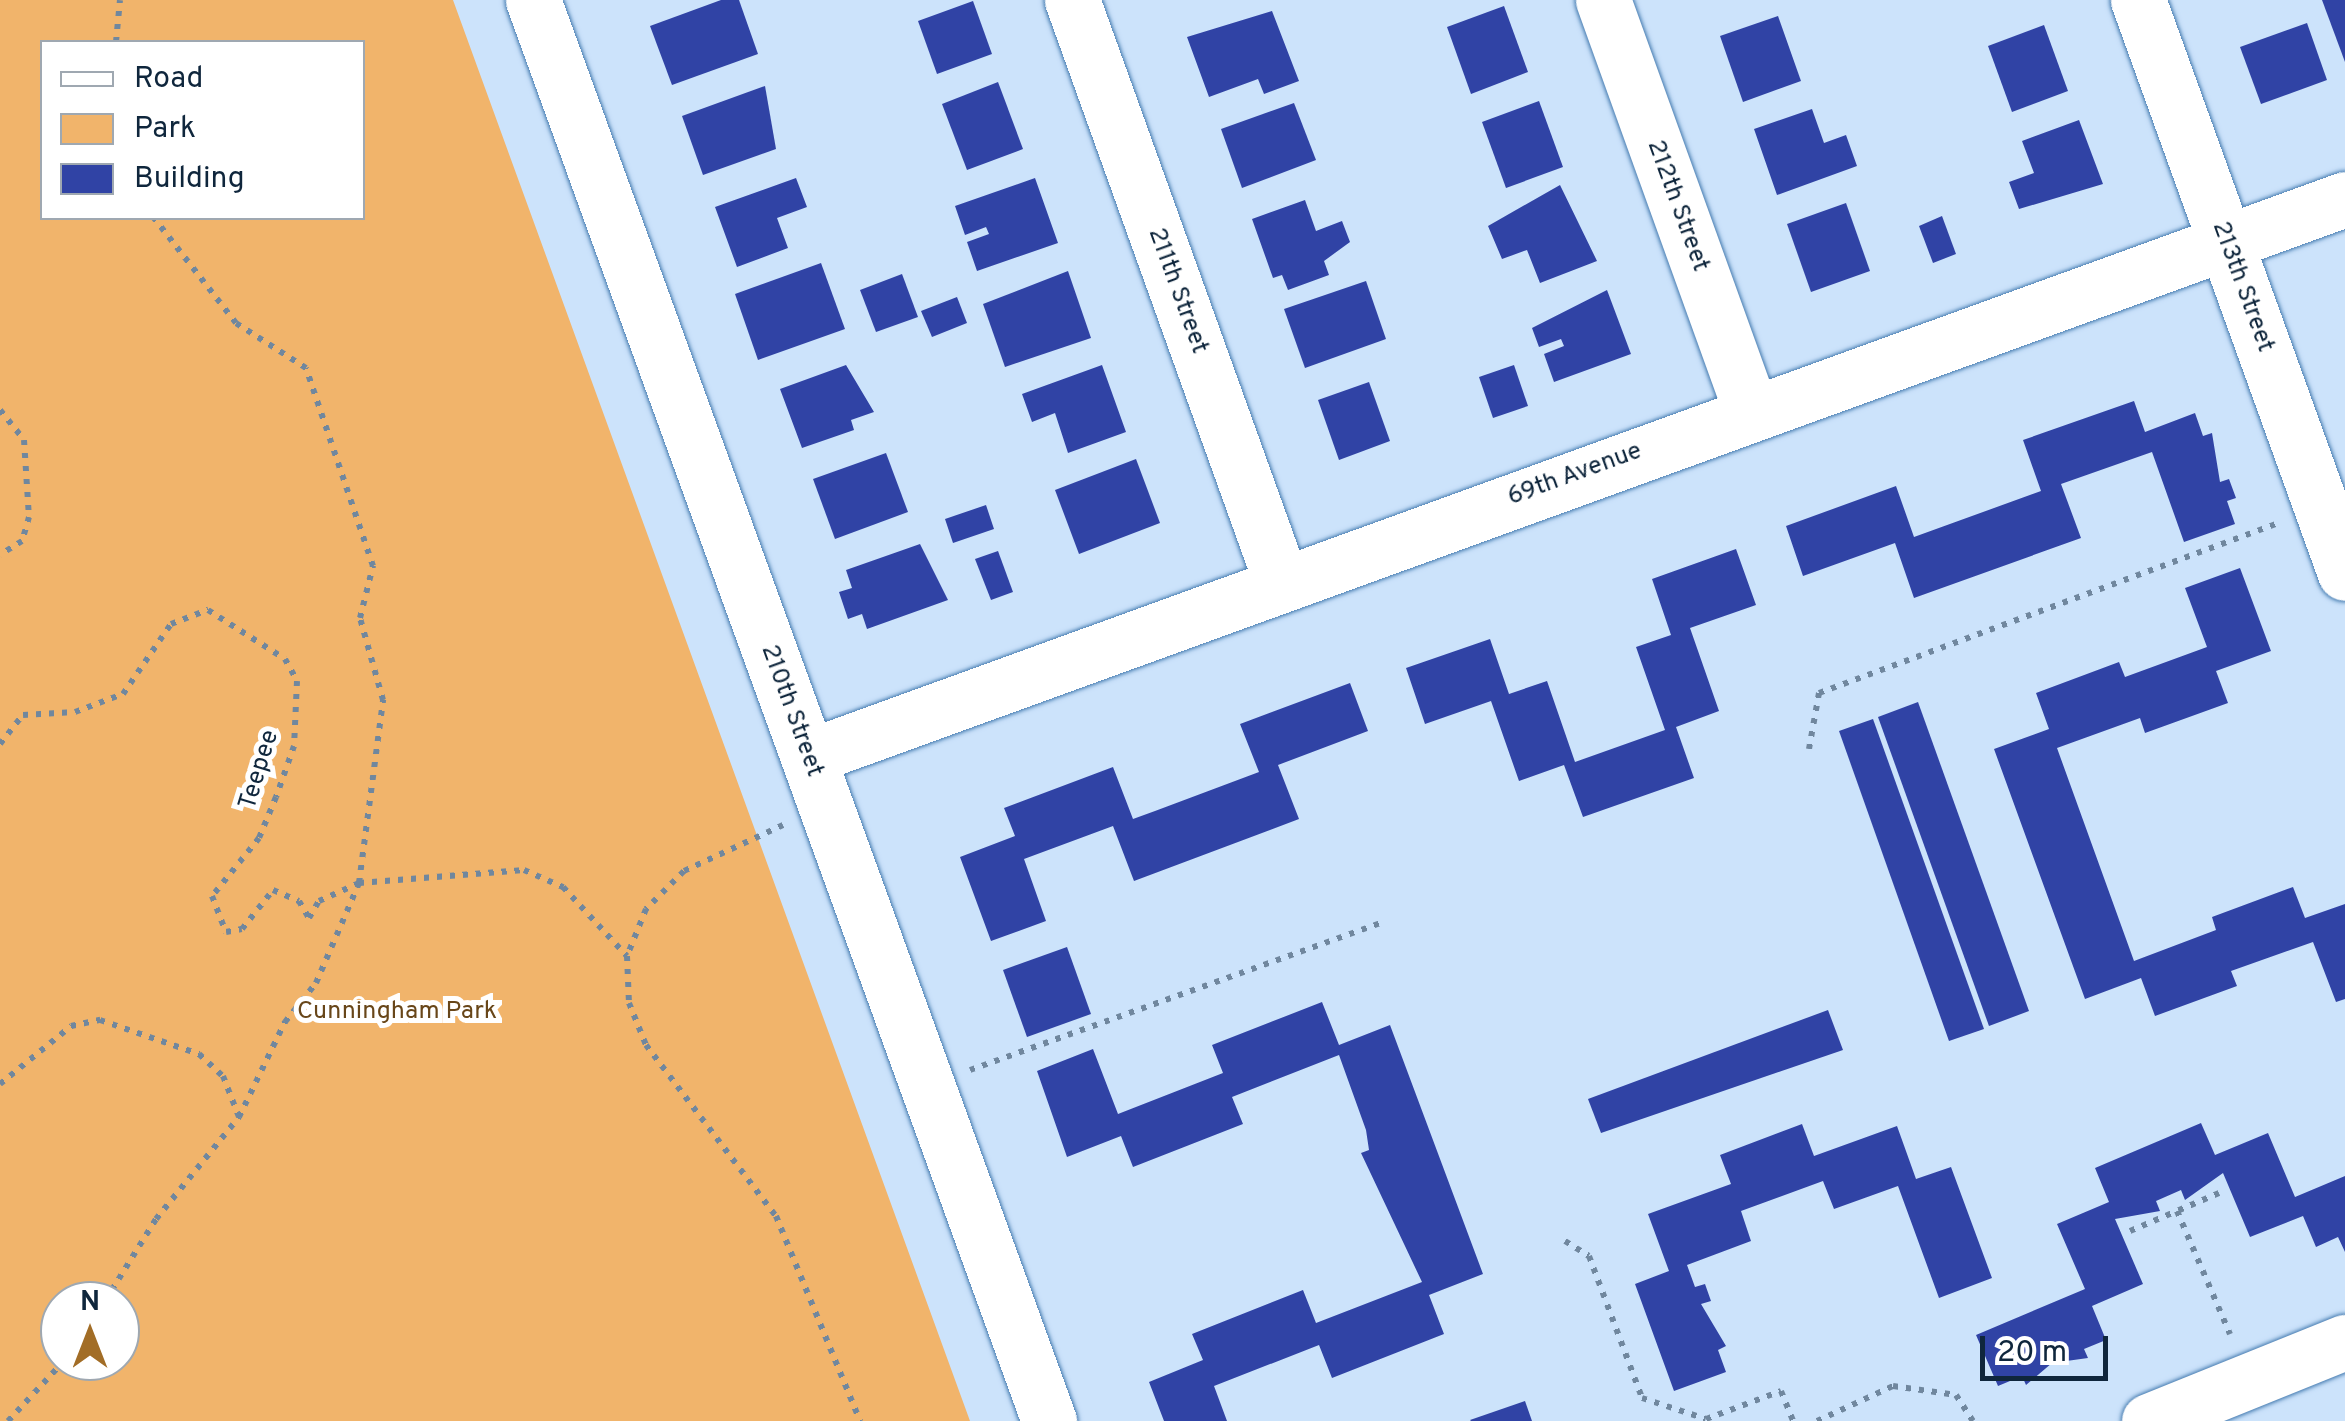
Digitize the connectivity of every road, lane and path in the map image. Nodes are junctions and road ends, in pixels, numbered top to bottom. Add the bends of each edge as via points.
1 (120, 0) edge
2 (534, 0) edge
3 (1072, 0) edge
4 (1603, 0) edge
5 (2138, 0) edge
6 (116, 40) edge
7 (2345, 199) edge
8 (156, 220) edge
9 (2226, 242) junction
10 (0, 410) edge
11 (1752, 411) junction
12 (2321, 508) junction
13 (0, 555) edge
14 (2345, 573) edge
15 (1281, 581) junction
16 (0, 744) edge
17 (1809, 749) dead end
18 (817, 782) junction
19 (359, 883) junction
20 (1380, 923) dead end
21 (627, 956) junction
22 (0, 1084) edge
23 (927, 1086) junction
24 (240, 1117) junction
25 (2219, 1193) dead end
26 (2178, 1212) junction
27 (2130, 1231) dead end
28 (1565, 1241) dead end
29 (117, 1281) edge
30 (2230, 1334) dead end
31 (2345, 1342) edge
32 (45, 1381) edge
33 (8, 1421) edge
34 (860, 1421) edge
35 (1049, 1421) edge
36 (1793, 1421) edge
37 (1817, 1421) edge
38 (1973, 1421) edge
39 (2150, 1421) edge

1 - 6 path
2 - 18 street, 210th Street
3 - 15 street, 211th Street
4 - 11 street, 212th Street
5 - 9 street, 213th Street
7 - 9 street, 69th Avenue
8 - 19 path via 236,323 306,368 373,566 360,618 383,700
9 - 11 street, 69th Avenue
9 - 12 street, 213th Street
10 - 13 path via 24,440 30,516 22,541
11 - 15 street, 69th Avenue
12 - 14 street, 213th Street
12 - 17 path via 1819,693
15 - 18 street, 69th Avenue
16 - 19 path, Teepee via 23,715 75,712 123,694 171,624 208,610 285,659 296,681 294,746 259,838 212,896 213,918 226,932 242,929 273,890 299,901 309,918 319,901
18 - 21 path via 684,872 646,909
18 - 23 street, 210th Street
19 - 21 path via 524,870 563,887
19 - 24 path
20 - 23 path
21 - 34 path via 629,1003 646,1045 776,1216
22 - 24 path via 70,1026 100,1020 199,1054 224,1076
23 - 35 street, 210th Street
24 - 29 path via 156,1218
25 - 26 path
26 - 27 path
26 - 30 path
28 - 36 path via 1589,1256 1642,1398 1706,1419 1782,1392
31 - 39 street
32 - 33 path
37 - 38 path via 1892,1386 1956,1395

